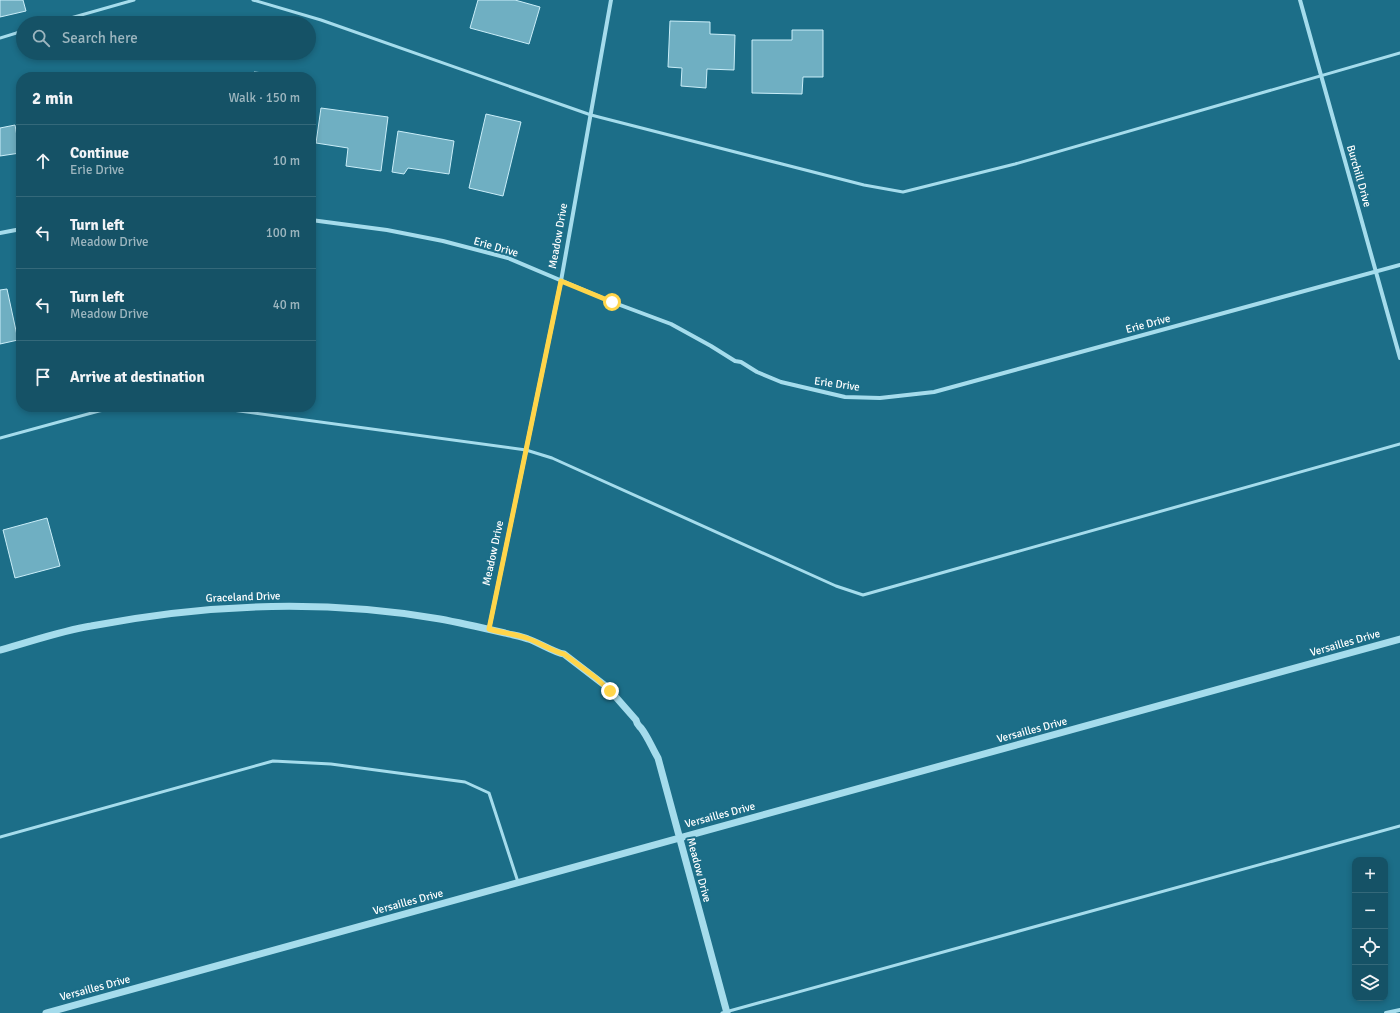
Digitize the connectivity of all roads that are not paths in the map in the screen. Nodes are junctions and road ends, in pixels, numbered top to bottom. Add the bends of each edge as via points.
1 (134, 0) edge
2 (253, 0) edge
3 (611, 0) edge
4 (1300, 0) edge
5 (78, 16) edge
6 (307, 16) edge
7 (316, 19) edge
8 (16, 34) edge
9 (0, 38) edge
10 (1400, 53) edge
11 (1321, 75) junction
12 (591, 115) junction
13 (316, 221) edge
14 (16, 230) edge
15 (0, 233) edge
16 (1400, 265) edge
17 (1377, 272) junction
18 (561, 281) junction
19 (1400, 358) edge
20 (95, 412) edge
21 (247, 412) edge
22 (0, 438) edge
23 (1400, 444) edge
24 (526, 450) junction
25 (489, 629) junction
26 (1400, 639) edge
27 (0, 650) edge
28 (1400, 826) edge
29 (0, 837) edge
30 (679, 838) junction
31 (518, 882) junction
32 (1400, 1010) edge
33 (46, 1013) edge
34 (725, 1013) edge
35 (1386, 1013) edge

1 - 5 lane
2 - 6 lane
3 - 12 street, Meadow Drive
4 - 11 street, Burchill Drive
7 - 12 lane
8 - 9 lane
10 - 11 lane
11 - 12 lane via 1015,164 903,192 864,185
11 - 17 street, Burchill Drive
12 - 18 street, Meadow Drive
13 - 18 street, Erie Drive via 387,230 448,242 508,258
14 - 15 street
16 - 17 street, Erie Drive
17 - 18 street, Erie Drive via 934,392 880,398 846,397 781,382 741,362 735,362 671,324
17 - 19 street, Burchill Drive
18 - 24 street, Meadow Drive
20 - 22 lane
21 - 24 lane
23 - 24 lane via 863,594 836,586 552,458
24 - 25 street, Meadow Drive
25 - 27 street, Graceland Drive via 376,610 328,606 261,606 194,610 101,624
25 - 30 street, Meadow Drive via 529,639 564,654 618,698 636,720 658,758
26 - 30 street, Versailles Drive
28 - 34 lane
29 - 31 lane via 273,761 331,764 465,782 489,793
30 - 31 street, Versailles Drive
30 - 34 street, Meadow Drive
31 - 33 street, Versailles Drive
32 - 35 street

